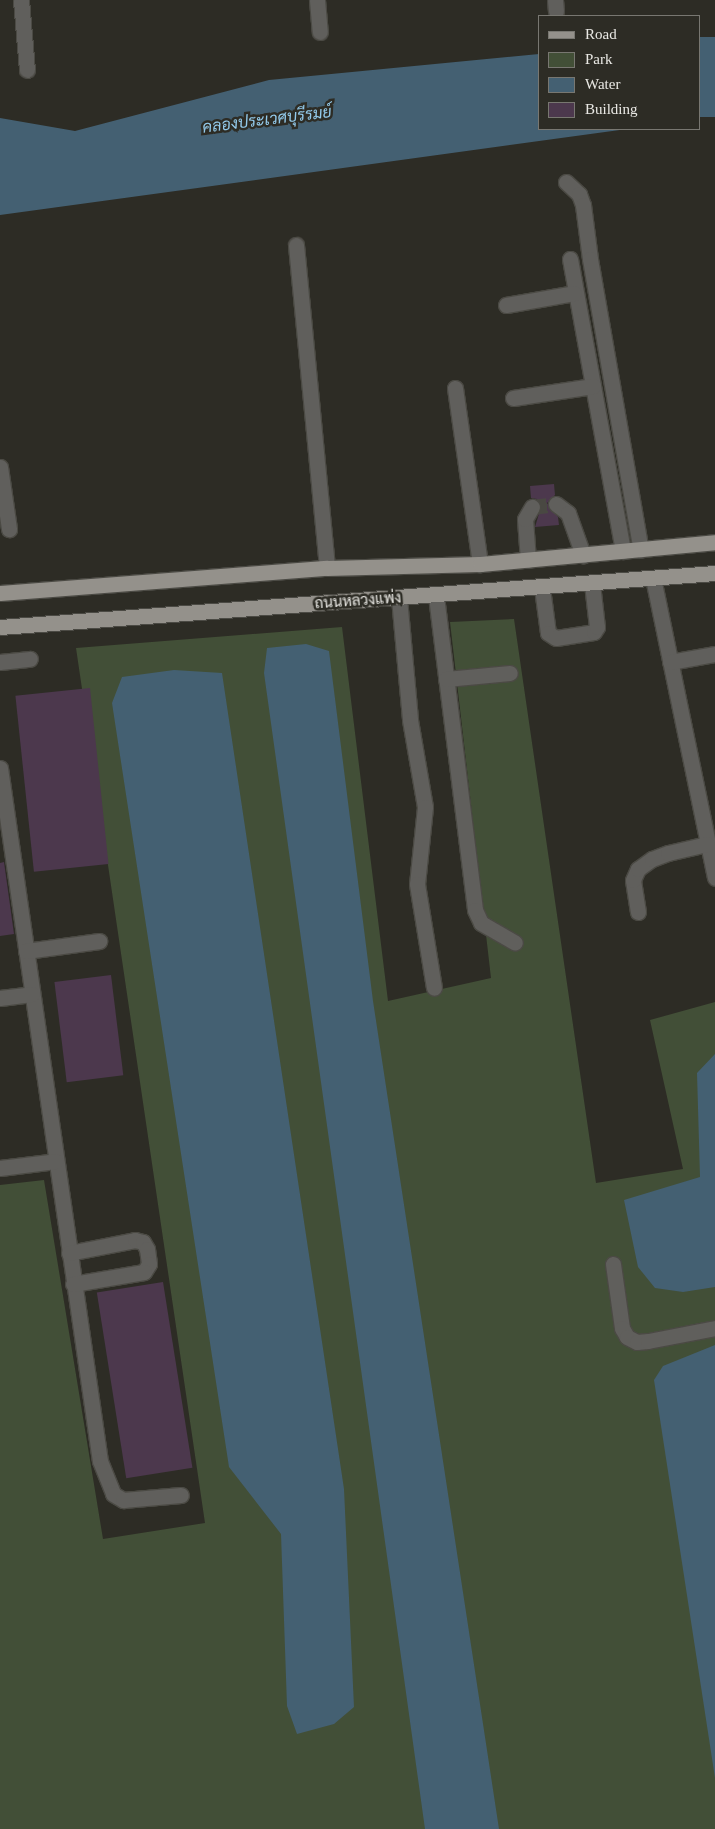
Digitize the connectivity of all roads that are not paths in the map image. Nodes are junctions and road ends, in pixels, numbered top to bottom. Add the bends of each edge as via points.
1 (21, 0) edge
2 (317, 0) edge
3 (320, 32) dead end
4 (27, 70) dead end
5 (566, 182) dead end
6 (296, 245) dead end
7 (570, 259) dead end
8 (574, 293) junction
9 (506, 305) dead end
10 (593, 386) junction
11 (454, 388) dead end
12 (513, 398) dead end
13 (0, 467) edge
14 (556, 504) dead end
15 (532, 507) dead end
16 (9, 529) dead end
17 (715, 542) edge
18 (641, 550) junction
19 (623, 552) junction
20 (583, 555) junction
21 (528, 560) junction
22 (480, 564) junction
23 (327, 568) junction
24 (715, 573) edge
25 (653, 578) junction
26 (592, 584) junction
27 (542, 588) junction
28 (0, 593) edge
29 (436, 596) junction
30 (399, 598) junction
31 (0, 627) edge
32 (715, 654) edge
33 (30, 659) dead end
34 (0, 662) edge
35 (670, 662) junction
36 (510, 673) dead end
37 (446, 679) junction
38 (0, 768) edge
39 (711, 849) edge
40 (715, 878) edge
41 (638, 912) dead end
42 (99, 941) dead end
43 (515, 943) dead end
44 (26, 951) junction
45 (434, 988) dead end
46 (32, 994) junction
47 (0, 998) edge
48 (56, 1161) junction
49 (0, 1168) edge
50 (69, 1253) junction
51 (613, 1264) dead end
52 (73, 1284) junction
53 (715, 1328) edge
54 (181, 1495) dead end

1 - 4 street
2 - 3 street
5 - 18 street via 579,194 583,205
6 - 23 street
7 - 8 street
8 - 9 street
8 - 10 street
10 - 12 street
10 - 19 street
11 - 22 street
13 - 16 street
14 - 20 street via 568,513
15 - 21 street via 524,519
17 - 18 main road
18 - 19 main road
19 - 20 main road
20 - 21 main road
21 - 22 main road
22 - 23 main road
23 - 28 main road
24 - 25 main road, ถนนหลวงแพ่ง
25 - 26 main road, ถนนหลวงแพ่ง
25 - 35 street
26 - 27 main road, ถนนหลวงแพ่ง
26 - 27 street via 597,627 594,632 556,638 548,633
27 - 29 main road, ถนนหลวงแพ่ง
29 - 30 main road, ถนนหลวงแพ่ง
29 - 37 street
30 - 31 main road, ถนนหลวงแพ่ง
30 - 45 street via 410,720 425,807 417,884
32 - 35 street
33 - 34 street
35 - 39 street
36 - 37 street
37 - 43 street via 475,910 481,923
38 - 44 street
39 - 40 street
39 - 41 street via 668,853 638,869 633,880
42 - 44 street
44 - 46 street
46 - 47 street
46 - 48 street
48 - 49 street
48 - 50 street
50 - 52 street
50 - 52 street via 134,1240 143,1242 149,1264 144,1272
51 - 53 street via 622,1328 627,1337 637,1342
52 - 54 street via 105,1480 113,1494 123,1500

